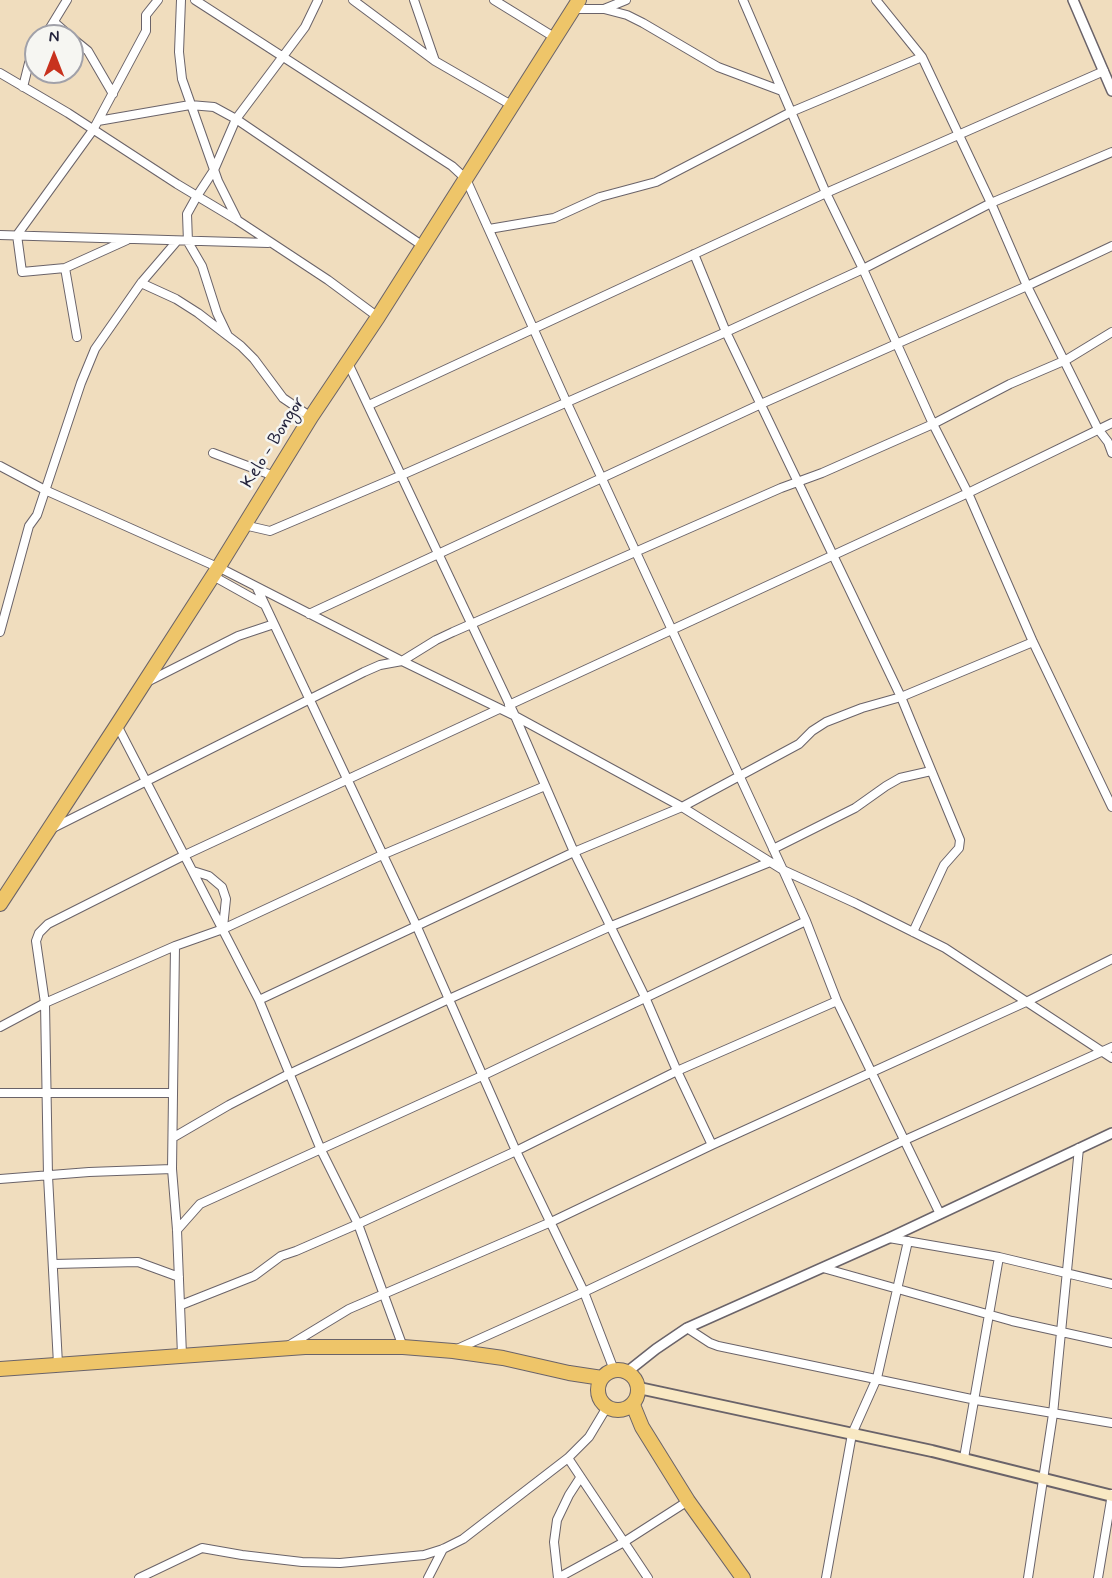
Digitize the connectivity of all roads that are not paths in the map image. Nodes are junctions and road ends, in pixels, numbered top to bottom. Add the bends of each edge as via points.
1 (67, 0) edge
2 (158, 0) edge
3 (181, 0) edge
4 (195, 0) edge
5 (318, 0) edge
6 (353, 0) edge
7 (414, 0) edge
8 (494, 0) edge
9 (626, 0) edge
10 (743, 0) edge
11 (876, 0) edge
12 (1073, 0) edge
13 (576, 4) edge
14 (604, 9) junction
15 (54, 22) joint
16 (56, 24) edge
17 (554, 38) junction
18 (84, 48) edge
19 (282, 56) junction
20 (922, 57) junction
21 (435, 61) junction
22 (1104, 72) junction
23 (0, 73) edge
24 (24, 83) edge
25 (23, 87) junction
26 (782, 90) junction
27 (1112, 91) edge
28 (113, 94) junction
29 (190, 105) junction
30 (513, 106) junction
31 (791, 112) junction
32 (236, 119) junction
33 (98, 121) junction
34 (93, 130) junction
35 (960, 134) junction
36 (1112, 152) edge
37 (214, 170) junction
38 (466, 179) junction
39 (826, 193) junction
40 (197, 196) junction
41 (992, 203) junction
42 (237, 220) junction
43 (489, 230) junction
44 (17, 236) junction
45 (1, 237) edge
46 (127, 240) junction
47 (177, 241) junction
48 (188, 242) junction
49 (270, 243) junction
50 (423, 246) junction
51 (1112, 246) edge
52 (694, 254) junction
53 (65, 268) junction
54 (863, 269) junction
55 (141, 282) junction
56 (1027, 286) junction
57 (378, 317) junction
58 (534, 327) junction
59 (726, 332) junction
60 (1112, 332) edge
61 (228, 336) junction
62 (77, 337) dead end
63 (897, 345) junction
64 (1066, 360) junction
65 (347, 361) junction
66 (566, 401) junction
67 (761, 404) junction
68 (369, 405) junction
69 (311, 417) junction
70 (1112, 423) edge
71 (933, 424) junction
72 (1098, 429) junction
73 (213, 453) dead end
74 (1112, 453) edge
75 (0, 466) edge
76 (402, 475) junction
77 (274, 476) junction
78 (602, 478) junction
79 (798, 482) junction
80 (45, 490) junction
81 (968, 493) junction
82 (244, 525) junction
83 (637, 553) junction
84 (439, 554) junction
85 (831, 555) junction
86 (215, 572) junction
87 (257, 587) junction
88 (266, 606) junction
89 (309, 614) junction
90 (274, 624) junction
91 (472, 625) junction
92 (672, 629) junction
93 (0, 632) edge
94 (1033, 642) junction
95 (402, 662) junction
96 (143, 684) junction
97 (901, 697) junction
98 (310, 700) junction
99 (510, 705) junction
100 (499, 709) junction
101 (515, 716) junction
102 (117, 725) junction
103 (931, 771) junction
104 (739, 777) junction
105 (348, 780) junction
106 (146, 781) junction
107 (545, 786) junction
108 (1109, 793) edge
109 (682, 807) junction
110 (1112, 807) edge
111 (46, 831) junction
112 (773, 849) junction
113 (574, 852) junction
114 (185, 855) junction
115 (382, 855) junction
116 (770, 862) junction
117 (783, 870) junction
118 (193, 871) junction
119 (0, 904) edge
120 (806, 921) junction
121 (417, 927) junction
122 (609, 927) junction
123 (223, 929) junction
124 (913, 932) junction
125 (175, 946) junction
126 (1112, 959) edge
127 (645, 997) junction
128 (449, 999) junction
129 (260, 1000) junction
130 (837, 1001) junction
131 (1028, 1001) junction
132 (45, 1003) junction
133 (0, 1027) edge
134 (1112, 1047) edge
135 (1101, 1051) junction
136 (1112, 1058) edge
137 (677, 1071) junction
138 (872, 1072) junction
139 (289, 1074) junction
140 (484, 1075) junction
141 (0, 1093) edge
142 (172, 1093) junction
143 (45, 1094) junction
144 (1112, 1132) edge
145 (174, 1137) junction
146 (905, 1140) junction
147 (712, 1145) junction
148 (1079, 1148) junction
149 (321, 1150) junction
150 (516, 1151) junction
151 (172, 1169) junction
152 (48, 1176) junction
153 (0, 1179) edge
154 (940, 1214) junction
155 (551, 1222) junction
156 (358, 1224) junction
157 (177, 1230) junction
158 (889, 1238) junction
159 (909, 1241) junction
160 (999, 1257) junction
161 (54, 1264) junction
162 (823, 1268) junction
163 (1067, 1273) junction
164 (179, 1277) junction
165 (1112, 1284) edge
166 (898, 1291) junction
167 (584, 1292) junction
168 (385, 1293) junction
169 (180, 1305) junction
170 (990, 1315) junction
171 (687, 1328) junction
172 (1061, 1333) junction
173 (1112, 1343) edge
174 (404, 1347) junction
175 (284, 1348) junction
176 (453, 1351) junction
177 (182, 1355) junction
178 (58, 1364) junction
179 (0, 1369) edge
180 (569, 1373) junction
181 (614, 1373) junction
182 (877, 1378) junction
183 (639, 1388) junction
184 (598, 1391) junction
185 (976, 1400) junction
186 (633, 1405) junction
187 (613, 1409) junction
188 (1053, 1414) junction
189 (1112, 1423) edge
190 (642, 1427) junction
191 (852, 1434) junction
192 (567, 1458) junction
193 (964, 1458) junction
194 (580, 1478) junction
195 (1042, 1479) junction
196 (1112, 1495) edge
197 (688, 1501) junction
198 (624, 1542) junction
199 (443, 1549) junction
200 (151, 1576) edge
201 (139, 1578) edge
202 (428, 1578) edge
203 (558, 1578) edge
204 (648, 1578) edge
205 (743, 1578) edge
206 (826, 1578) edge
207 (1028, 1578) edge
208 (1098, 1578) edge

1 - 15 street
2 - 28 street via 146,15 146,31
3 - 29 street via 180,65
4 - 19 street
5 - 19 street via 305,27
6 - 21 street
7 - 21 street
8 - 17 street
9 - 14 street
10 - 26 street
11 - 20 street
12 - 22 street
13 - 14 street
13 - 17 highway, Kelo - Bongor
14 - 26 street via 643,22 718,67
15 - 16 street
17 - 30 highway, Kelo - Bongor
18 - 28 street
19 - 32 street
19 - 38 street via 452,166
20 - 31 street
20 - 35 street
21 - 30 street
22 - 27 street
22 - 35 street
23 - 25 street
24 - 25 street
25 - 34 street
26 - 31 street
28 - 33 street
29 - 32 street via 214,107
29 - 33 street
29 - 37 street
30 - 38 highway, Kelo - Bongor
31 - 39 street
31 - 43 street via 656,182 600,197 554,218
32 - 37 street
32 - 50 street
33 - 34 street
34 - 40 street
34 - 44 street
35 - 39 street
35 - 41 street
36 - 41 street
37 - 40 street
37 - 42 street
38 - 43 street
38 - 50 highway, Kelo - Bongor
39 - 52 street
39 - 54 street
40 - 42 street
40 - 48 street via 187,214
41 - 54 street
41 - 56 street
42 - 49 street
43 - 58 street
44 - 45 street
44 - 46 street
44 - 53 street via 22,272
46 - 47 street
46 - 53 street
47 - 48 street
47 - 55 street
48 - 49 street
48 - 61 street via 202,266
49 - 57 street
50 - 57 highway, Kelo - Bongor
51 - 56 street
52 - 58 street
52 - 59 street
53 - 62 street
54 - 59 street
54 - 63 street
55 - 61 street via 176,299
55 - 80 street via 95,349
56 - 63 street
56 - 64 street
57 - 65 highway, Kelo - Bongor
58 - 66 street
58 - 68 street
59 - 66 street
59 - 67 street
60 - 64 street
61 - 69 street via 254,359 283,398
63 - 67 street
63 - 71 street
64 - 71 street
64 - 72 street
65 - 68 street
65 - 69 highway, Kelo - Bongor
66 - 76 street
66 - 78 street
67 - 78 street
67 - 79 street
68 - 76 street
69 - 77 highway, Kelo - Bongor
70 - 72 street
71 - 79 street
71 - 81 street
72 - 74 street
72 - 81 street
73 - 77 street
75 - 80 street
76 - 82 street via 270,531
76 - 84 street
77 - 82 highway, Kelo - Bongor
78 - 83 street
78 - 84 street
79 - 83 street
79 - 85 street
80 - 86 street
80 - 93 street via 29,526
81 - 85 street
81 - 94 street
82 - 86 highway, Kelo - Bongor
83 - 91 street
83 - 92 street
84 - 89 street
84 - 91 street
85 - 92 street
85 - 97 street
86 - 87 street
86 - 88 street
86 - 96 highway, Kelo - Bongor
87 - 88 street
87 - 89 street
88 - 90 street
89 - 95 street
90 - 96 street via 238,636
90 - 98 street
91 - 95 street via 436,640
91 - 99 street
92 - 99 street
92 - 104 street
94 - 97 street
94 - 108 street
95 - 98 street via 380,665
95 - 100 street
96 - 102 highway, Kelo - Bongor
97 - 103 street
97 - 104 street via 826,722 799,744
98 - 105 street
98 - 106 street
99 - 101 street
100 - 101 street
100 - 105 street
101 - 107 street
101 - 109 street
102 - 106 street
102 - 111 highway, Kelo - Bongor
103 - 112 street via 900,778 855,808
103 - 124 street via 960,840
104 - 109 street
104 - 112 street
105 - 114 street
105 - 115 street
106 - 111 street
106 - 114 street
107 - 113 street
107 - 115 street
108 - 110 street
109 - 113 street
109 - 116 street
111 - 119 highway, Kelo - Bongor
112 - 117 street
113 - 121 street
113 - 122 street
114 - 118 street
114 - 132 street via 48,924 36,941
115 - 121 street
115 - 123 street
116 - 117 street
116 - 122 street
117 - 120 street
117 - 124 street
118 - 123 street
118 - 123 street via 209,876 222,887 226,899
120 - 127 street
120 - 130 street
121 - 128 street
121 - 129 street
122 - 127 street
122 - 128 street
123 - 125 street
123 - 129 street
124 - 131 street
125 - 132 street
125 - 142 street
126 - 131 street
127 - 137 street
127 - 140 street
128 - 139 street
128 - 140 street
129 - 139 street
130 - 137 street
130 - 138 street
131 - 135 street
131 - 138 street
132 - 133 street
132 - 143 street
134 - 135 street
135 - 136 street
135 - 146 street
137 - 147 street
137 - 150 street
138 - 146 street
138 - 147 street
139 - 145 street
139 - 149 street
140 - 149 street
140 - 150 street
141 - 143 street
142 - 143 street
142 - 145 street
143 - 152 street
144 - 148 street
145 - 151 street
146 - 154 street
146 - 167 street
147 - 155 street
148 - 154 street
148 - 163 street
149 - 156 street
149 - 157 street via 200,1204
150 - 155 street
150 - 156 street
151 - 152 street
151 - 157 street
152 - 153 street
152 - 161 street
154 - 158 street
155 - 167 street
155 - 168 street
156 - 168 street
156 - 169 street via 281,1256 254,1276
157 - 164 street
158 - 159 street
158 - 162 street
159 - 160 street
159 - 166 street
160 - 163 street
160 - 170 street
161 - 164 street via 138,1262
161 - 178 street
162 - 166 street
162 - 171 street
163 - 165 street
163 - 172 street
164 - 169 street
166 - 170 street
166 - 182 street
167 - 176 street
167 - 181 street
168 - 174 street
168 - 175 street via 349,1309
169 - 177 street
170 - 172 street
170 - 185 street
171 - 181 street
171 - 182 street via 718,1346
172 - 173 street
172 - 188 street
174 - 175 highway
174 - 176 highway
175 - 177 highway
176 - 180 highway
177 - 178 highway
178 - 179 highway
180 - 181 highway
180 - 184 highway
181 - 183 highway via 633,1376
181 - 184 highway
182 - 185 street
182 - 191 street
183 - 186 highway
183 - 191 main road
184 - 187 highway via 599,1398
185 - 188 street
185 - 193 street
186 - 187 highway
186 - 190 highway
187 - 190 highway
187 - 192 street
188 - 189 street
188 - 195 street
190 - 197 highway
191 - 193 main road
191 - 206 street
192 - 194 street
192 - 199 street via 463,1539
193 - 195 main road
194 - 198 street
194 - 203 street via 557,1520 554,1542
195 - 196 main road
195 - 207 street
196 - 208 street
197 - 198 street
197 - 205 highway
198 - 203 street
198 - 204 street
199 - 200 street via 424,1555 340,1563 302,1562 202,1548
199 - 202 street
200 - 201 street

